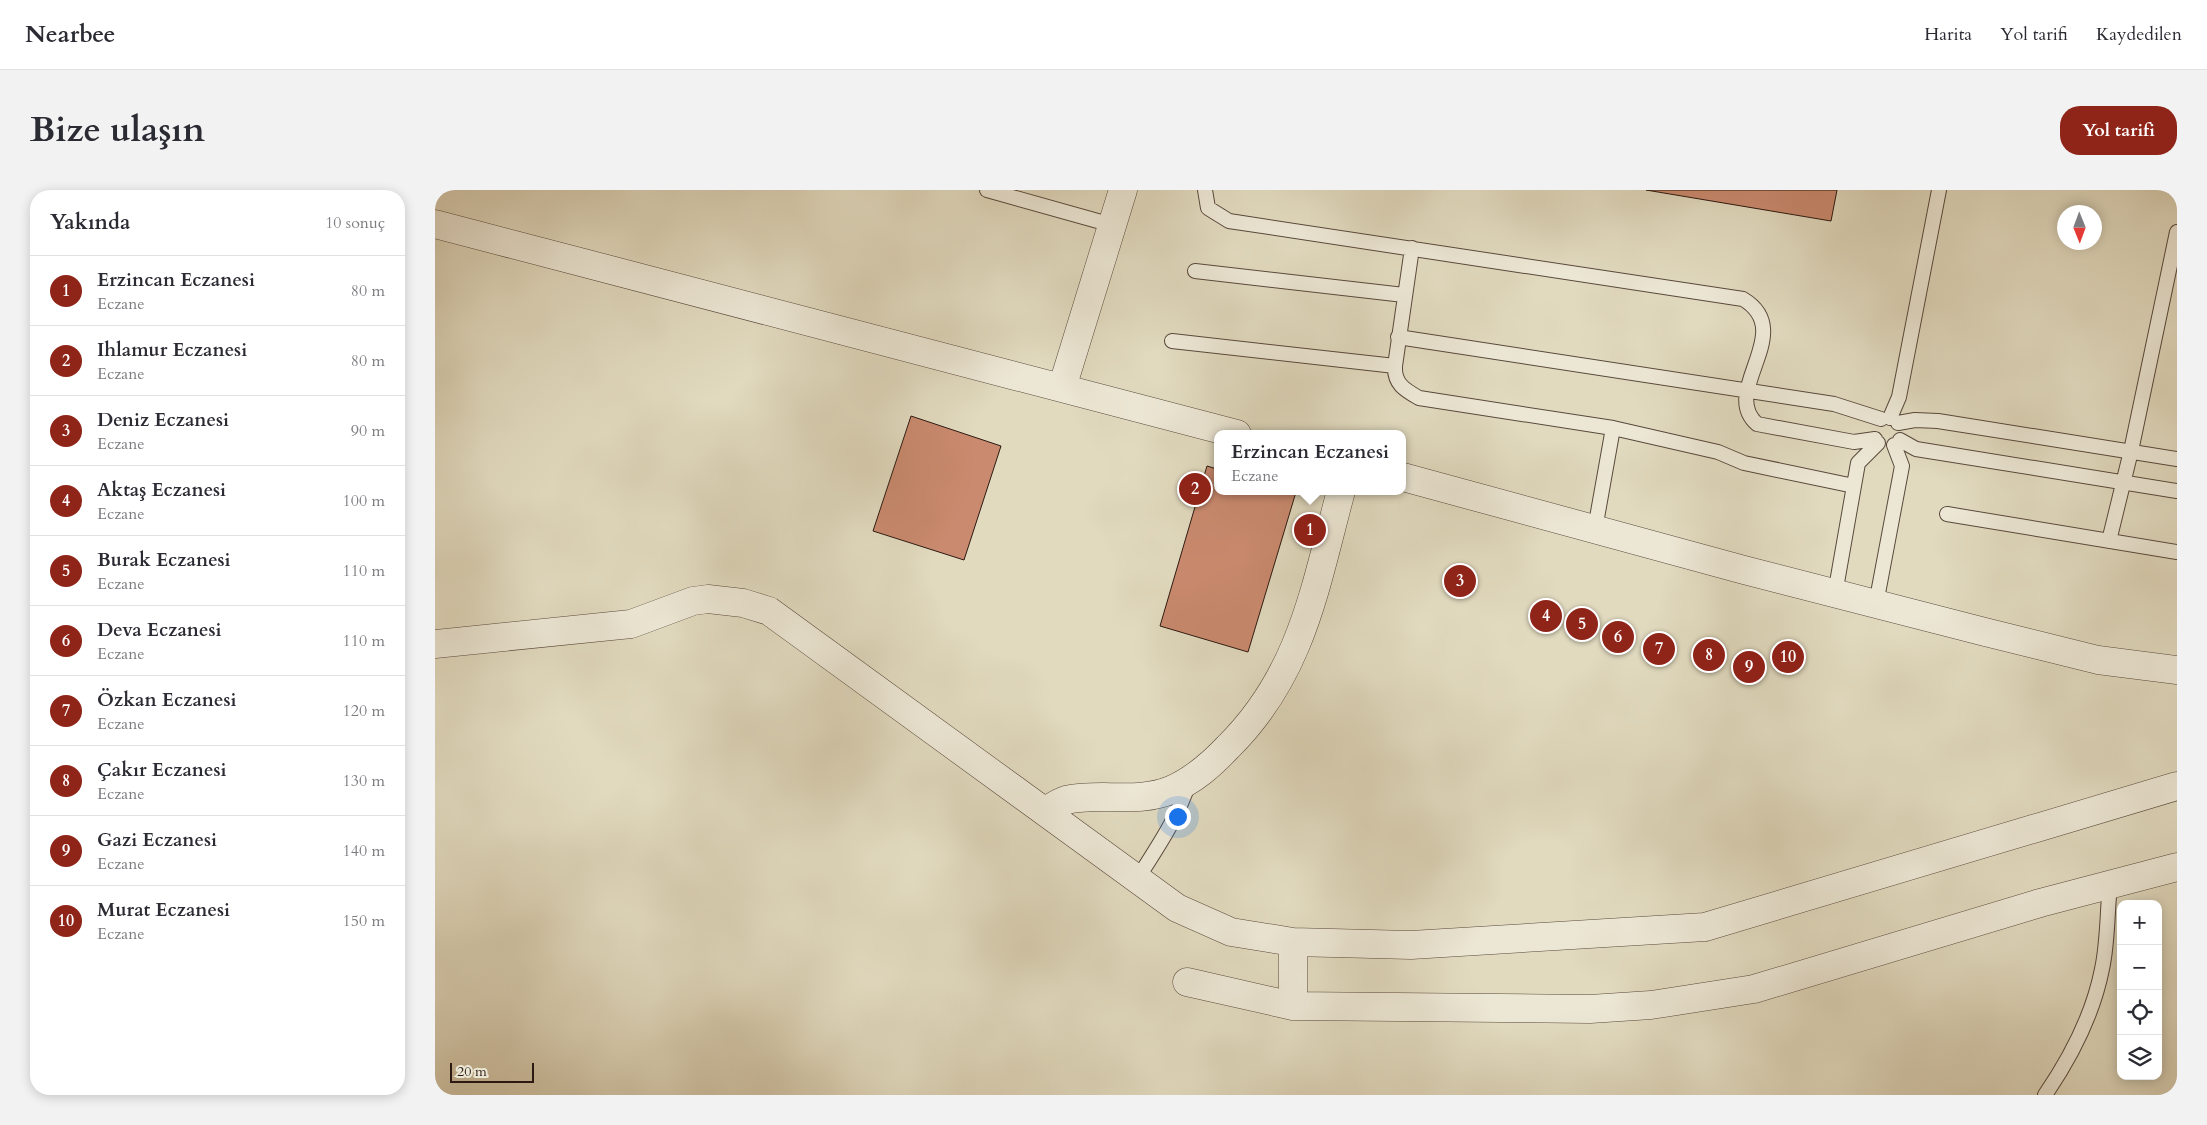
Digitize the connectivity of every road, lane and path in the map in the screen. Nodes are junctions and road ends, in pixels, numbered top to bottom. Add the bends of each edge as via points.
1 (987, 190) edge
2 (1123, 190) edge
3 (1205, 190) edge
4 (1939, 190) edge
5 (435, 224) edge
6 (1112, 225) junction
7 (2177, 232) edge
8 (1412, 248) junction
9 (1195, 271) dead end
10 (1404, 295) junction
11 (1398, 337) junction
12 (1172, 341) dead end
13 (1395, 366) junction
14 (1062, 388) junction
15 (1748, 391) junction
16 (1890, 420) junction
17 (1613, 428) junction
18 (1222, 430) edge
19 (1876, 441) junction
20 (1897, 442) junction
21 (2131, 451) junction
22 (2177, 459) edge
23 (1406, 478) edge
24 (2122, 481) junction
25 (1854, 486) junction
26 (2177, 491) edge
27 (1340, 495) edge
28 (1947, 514) dead end
29 (1595, 529) junction
30 (2109, 541) junction
31 (2177, 552) edge
32 (1835, 594) junction
33 (1876, 604) junction
34 (435, 644) edge
35 (2177, 670) edge
36 (1189, 781) junction
37 (2177, 786) edge
38 (1046, 811) junction
39 (2177, 867) edge
40 (1136, 881) junction
41 (2110, 885) junction
42 (1293, 942) junction
43 (1187, 982) dead end
44 (1293, 1006) junction
45 (2045, 1095) edge

1 - 6 lane
2 - 6 street
3 - 8 lane via 1208,208 1229,221
4 - 16 lane via 1899,397
5 - 14 street
6 - 14 street
7 - 21 lane
8 - 10 lane
8 - 15 lane via 1743,299 1759,313 1763,324
9 - 10 lane
10 - 11 lane
11 - 13 lane
11 - 15 lane
12 - 13 lane
13 - 17 lane via 1394,374 1399,384 1419,398
14 - 18 street
15 - 16 lane via 1834,404
15 - 19 lane via 1745,406 1757,424 1855,442
16 - 19 lane via 1873,431
16 - 20 lane via 1902,431
16 - 21 lane via 1938,421
17 - 25 lane via 1718,452 1744,463
17 - 29 lane
19 - 20 lane via 1886,446
19 - 25 lane via 1858,463
20 - 24 lane via 1916,449
20 - 33 lane via 1902,466
21 - 22 lane
21 - 24 lane
23 - 29 street
24 - 26 lane
24 - 30 lane
25 - 32 lane
27 - 36 street via 1309,610 1288,666 1273,693 1241,735
28 - 30 lane
29 - 32 street
30 - 31 lane
32 - 33 street
33 - 35 street via 2098,660
34 - 38 street via 631,624 693,601 708,599 757,606 769,611
36 - 38 street via 1153,795 1081,798 1064,801
36 - 40 lane via 1171,825
37 - 42 street via 1705,927 1411,945
38 - 40 street
39 - 41 street
40 - 42 street via 1177,908 1231,932
41 - 44 street via 1754,989 1703,998 1590,1008
41 - 45 lane via 2103,968 2095,997 2072,1052
42 - 44 street
43 - 44 street

